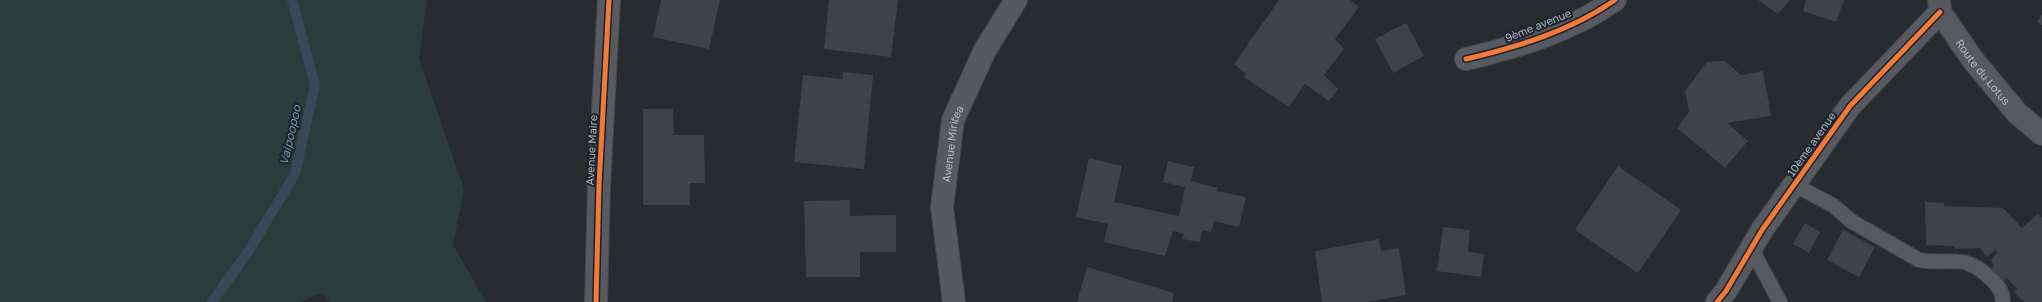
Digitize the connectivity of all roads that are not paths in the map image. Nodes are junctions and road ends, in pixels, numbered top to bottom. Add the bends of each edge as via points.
1 (609, 0) edge
2 (1016, 0) edge
3 (1615, 0) edge
4 (1940, 6) edge
5 (1466, 58) dead end
6 (2042, 134) edge
7 (1795, 185) junction
8 (1751, 248) junction
9 (596, 302) edge
10 (954, 302) edge
11 (1717, 302) edge
12 (1780, 302) edge
13 (2003, 302) edge

1 - 9 street, Avenue Maire via 599,185
2 - 10 main road, Avenue Miritea via 985,50 953,120 942,207
3 - 5 street, 9ème avenue via 1534,40
4 - 6 street, Route du Lotus via 1973,60 2017,113
4 - 7 street, 10ème avenue via 1850,106
7 - 8 street, 10ème avenue
7 - 13 lane via 1834,206 1851,221 1919,260 1968,263 1996,284 2003,295
8 - 11 street, 10ème avenue
8 - 12 lane

